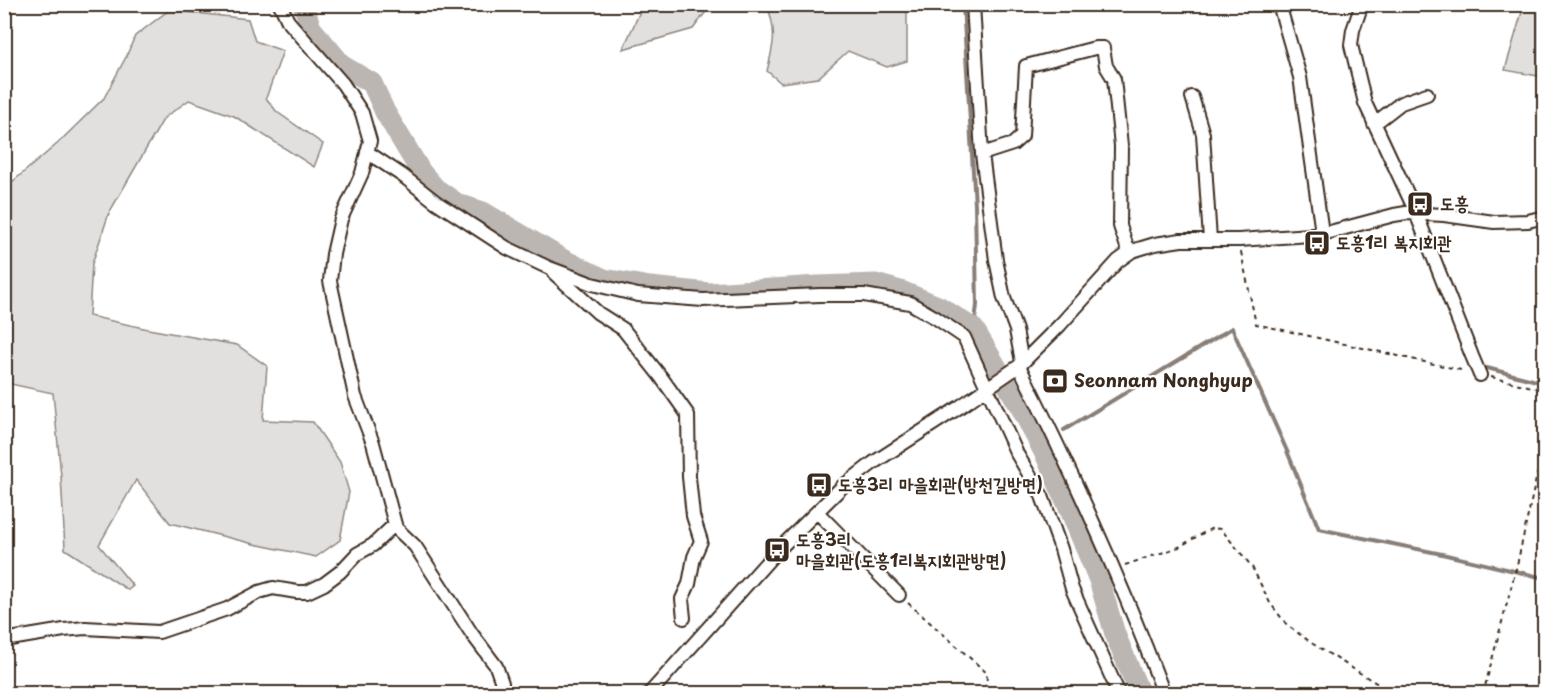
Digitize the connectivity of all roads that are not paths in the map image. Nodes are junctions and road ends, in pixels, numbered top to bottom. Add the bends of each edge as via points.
1 (280, 4) edge
2 (973, 4) edge
3 (1279, 4) edge
4 (1362, 4) edge
5 (1427, 94) dead end
6 (1192, 97) dead end
7 (1374, 124) junction
8 (368, 152) junction
9 (982, 154) junction
10 (1416, 213) junction
11 (1545, 217) edge
12 (1322, 233) junction
13 (1210, 240) junction
14 (1129, 253) junction
15 (547, 267) junction
16 (1017, 366) junction
17 (1480, 375) road end
18 (990, 386) junction
19 (817, 512) junction
20 (395, 524) junction
21 (899, 595) road end
22 (684, 618) dead end
23 (4, 640) edge
24 (502, 693) edge
25 (649, 693) edge
26 (1119, 693) edge
27 (1164, 693) edge

1 - 8 street via 288,21 343,84 362,113 370,141
2 - 9 street
3 - 12 street via 1300,77
4 - 7 street via 1351,45
5 - 7 street via 1401,103
6 - 13 street via 1203,134
7 - 10 street
8 - 15 street via 507,248
8 - 20 street via 341,219 330,281 354,396 373,443
9 - 14 street via 1013,144 1022,136 1026,66 1103,48 1106,66 1114,79 1121,146 1120,226
9 - 16 street via 996,261 1016,330
10 - 11 street via 1494,222
10 - 12 street via 1394,214
10 - 17 street
12 - 13 street
13 - 14 street via 1155,244
14 - 16 street
15 - 18 street via 592,284 638,295 703,300 864,295 910,303 964,337
15 - 22 street via 598,313 623,329 688,416 693,516 701,541 682,598
16 - 18 street
16 - 27 street via 1114,568
18 - 19 street via 873,463
18 - 26 street via 1017,454 1042,496 1072,589
19 - 21 street
19 - 25 street
20 - 23 street via 340,572 307,592 273,588 227,609 159,632 85,628
20 - 24 street via 415,546 496,666

